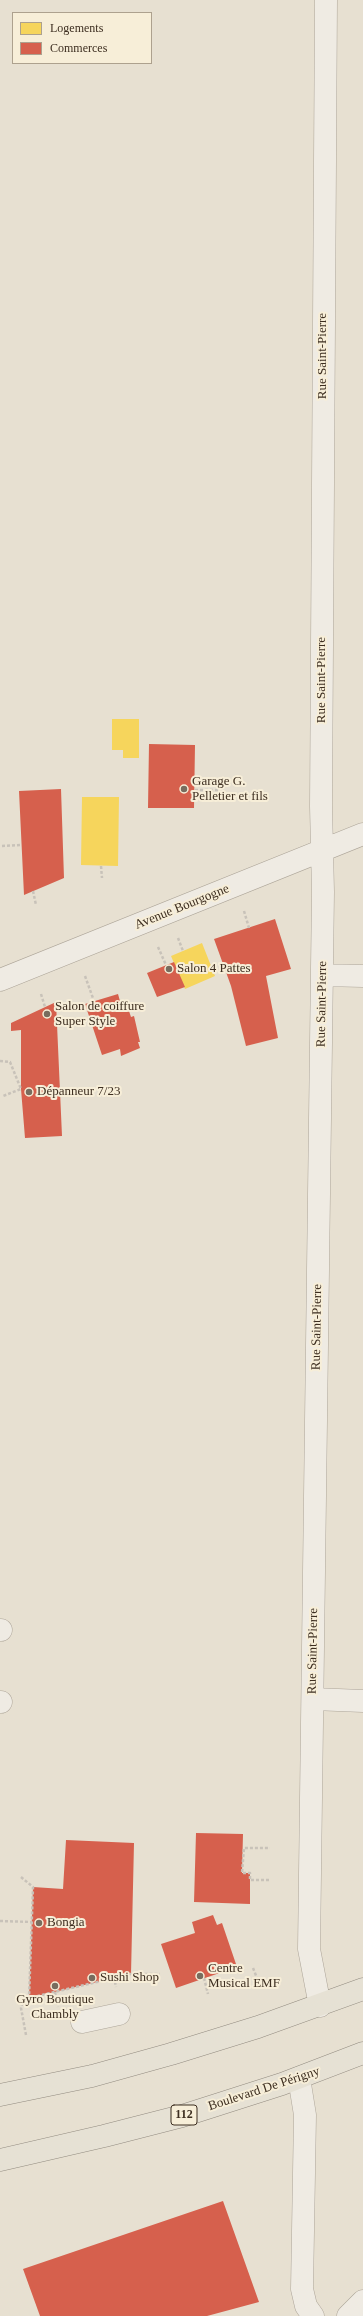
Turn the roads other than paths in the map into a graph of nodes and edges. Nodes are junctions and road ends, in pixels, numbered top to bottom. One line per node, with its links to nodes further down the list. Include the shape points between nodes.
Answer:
1 (326, 0): 3 (street, Rue Saint-Pierre, via 321,799)
2 (363, 834): 3 (street, Avenue Bourgogne)
3 (323, 851): 4 (street, Rue Saint-Pierre); 6 (street, Avenue Bourgogne)
4 (322, 975): 5 (street); 7 (street, Rue Saint-Pierre)
5 (363, 976)
6 (0, 980)
7 (313, 1700): 8 (street); 10 (street, Rue Saint-Pierre, via 309,1949)
8 (363, 1700)
9 (363, 1989): 10 (main road)
10 (320, 2006): 15 (main road, via 140,2063)
11 (119, 2014): 12 (street)
12 (82, 2022)
13 (363, 2053): 14 (main road, Boulevard De Périgny / 112)
14 (299, 2078): 16 (main road, Boulevard De Périgny / 112, via 133,2129); 18 (street, via 305,2115 302,2289 306,2306)
15 (0, 2095)
16 (0, 2160)
17 (363, 2301): 19 (street)
18 (313, 2316)
19 (348, 2316)

